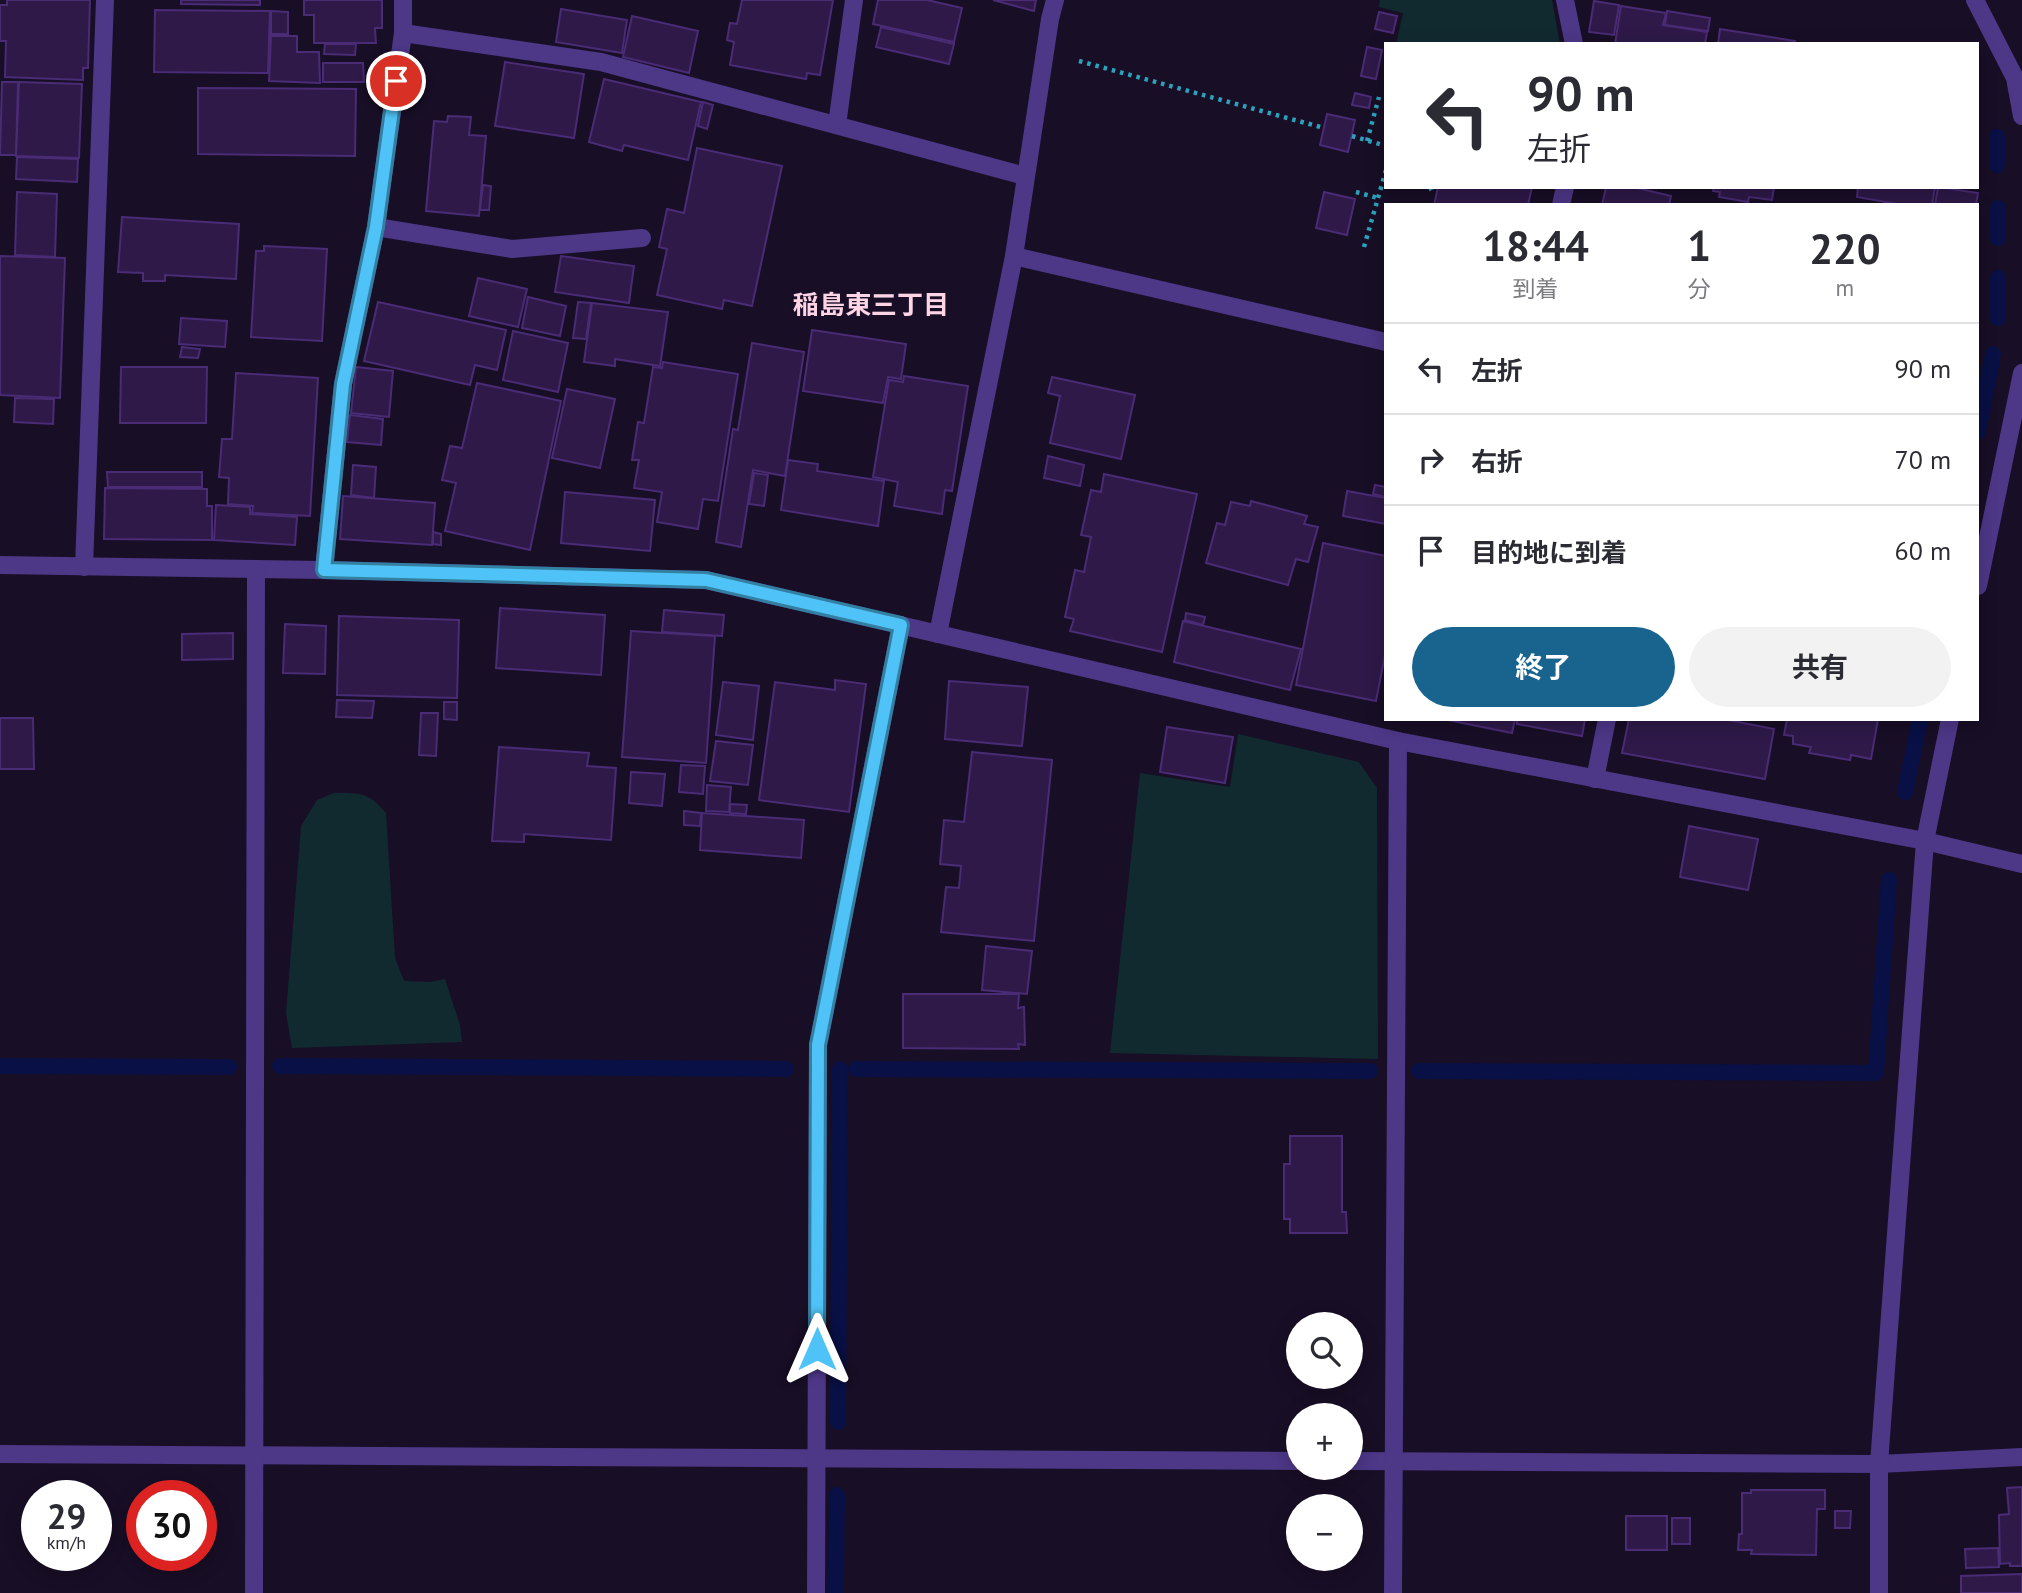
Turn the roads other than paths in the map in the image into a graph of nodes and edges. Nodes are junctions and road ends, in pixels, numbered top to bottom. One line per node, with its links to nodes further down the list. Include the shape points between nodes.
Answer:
1 (105, 0): 19 (street)
2 (403, 0): 7 (street)
3 (853, 0): 10 (street)
4 (1055, 0): 11 (street)
5 (1565, 0): 8 (street)
6 (1975, 0): 9 (street, via 2015,78)
7 (403, 33): 10 (street, via 601,62); 12 (street)
8 (1574, 42)
9 (2022, 116)
10 (837, 125): 11 (street)
11 (1025, 176): 14 (street)
12 (376, 227): 13 (street, via 512,249); 21 (street, via 343,384)
13 (642, 238)
14 (1014, 256): 15 (street); 24 (street)
15 (1384, 342)
16 (2022, 373): 17 (street)
17 (2015, 440): 22 (street)
18 (0, 565): 19 (street)
19 (84, 567): 20 (street)
20 (256, 569): 21 (street); 32 (street)
21 (324, 570): 23 (street, via 706,580)
22 (1979, 582)
23 (901, 625): 24 (street); 34 (street, via 818,1045)
24 (938, 634): 27 (street)
25 (1607, 721): 28 (street)
26 (1950, 721): 29 (street)
27 (1398, 741): 28 (street); 37 (street)
28 (1595, 779): 29 (street)
29 (1925, 841): 30 (street); 38 (street)
30 (2022, 863)
31 (0, 1454): 32 (street)
32 (255, 1456): 34 (street); 39 (street)
33 (2022, 1457): 38 (street)
34 (817, 1459): 35 (street); 40 (street)
35 (1286, 1461)
36 (1363, 1461): 37 (street)
37 (1394, 1461): 38 (street); 41 (street)
38 (1879, 1464): 42 (street)
39 (254, 1593)
40 (816, 1593)
41 (1393, 1593)
42 (1880, 1593)

